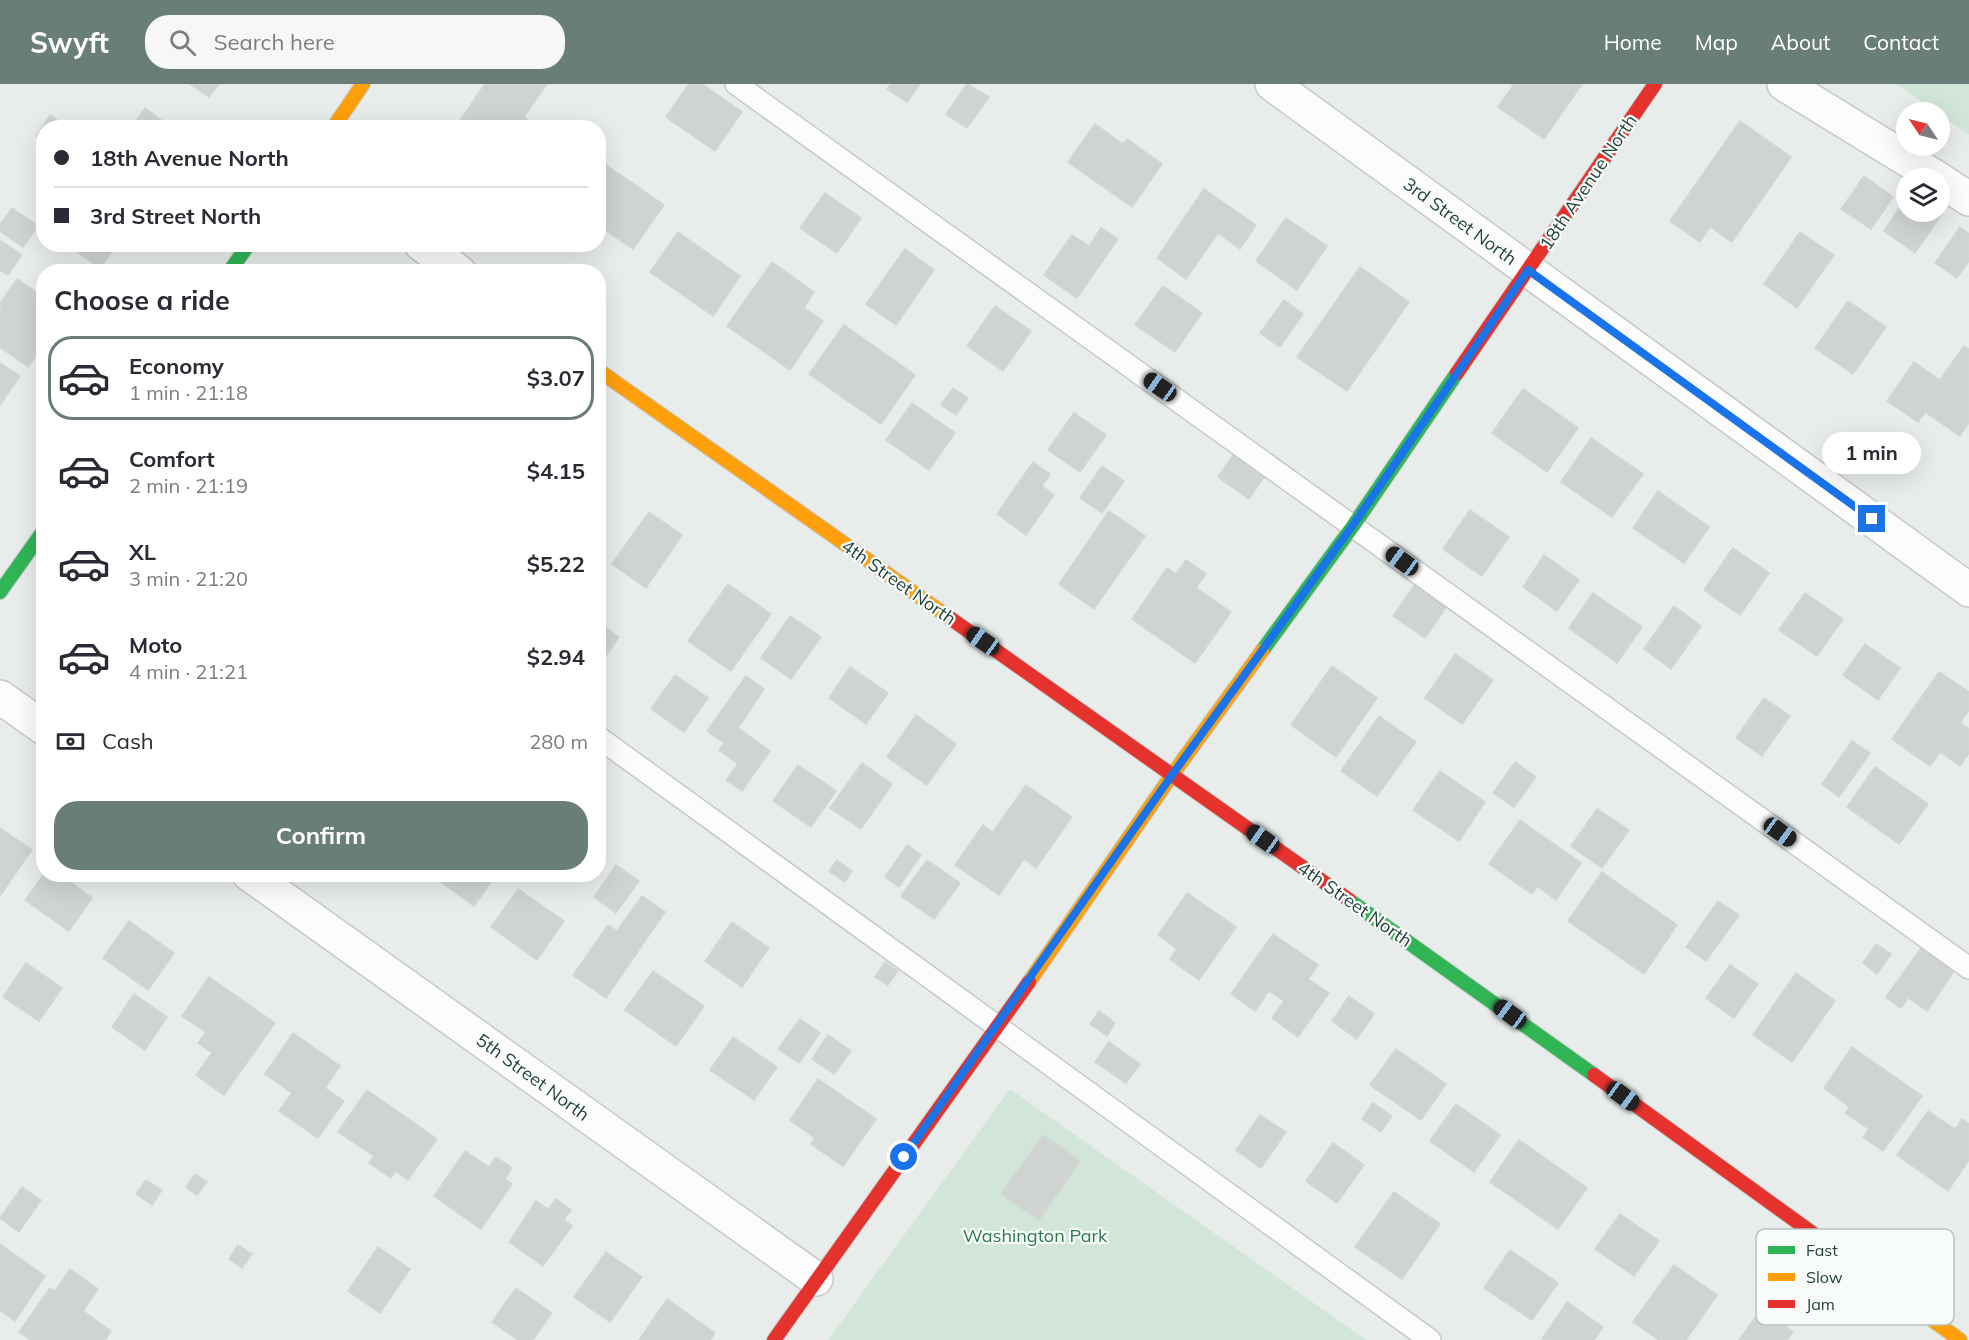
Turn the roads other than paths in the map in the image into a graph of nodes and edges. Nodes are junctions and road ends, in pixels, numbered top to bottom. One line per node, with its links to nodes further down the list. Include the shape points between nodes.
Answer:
1 (363, 84): 6 (street)
2 (736, 84): 14 (lane)
3 (1272, 84): 12 (street, 3rd Street North)
4 (1655, 84): 12 (street, 18th Avenue North)
5 (1784, 84): 7 (street)
6 (338, 120)
7 (1920, 168)
8 (1950, 187): 9 (street)
9 (1969, 199)
10 (432, 252): 11 (street)
11 (448, 264)
12 (1528, 270): 14 (street, 18th Avenue North); 16 (street, 3rd Street North)
13 (606, 376): 21 (street, 4th Street North)
14 (1353, 525): 21 (street, 18th Avenue North); 23 (lane)
15 (36, 541): 17 (street)
16 (1969, 590)
17 (0, 592)
18 (0, 697): 19 (street)
19 (36, 722)
20 (606, 743): 24 (lane)
21 (1172, 775): 24 (street, 18th Avenue North); 25 (street, 4th Street North)
22 (260, 882): 26 (street, 5th Street North)
23 (1969, 968)
24 (998, 1027): 26 (street, 18th Avenue North); 29 (lane)
25 (1807, 1229)
26 (816, 1279): 28 (street, 18th Avenue North)
27 (1939, 1325): 30 (street, 4th Street North)
28 (774, 1340)
29 (1430, 1340)
30 (1960, 1340)

